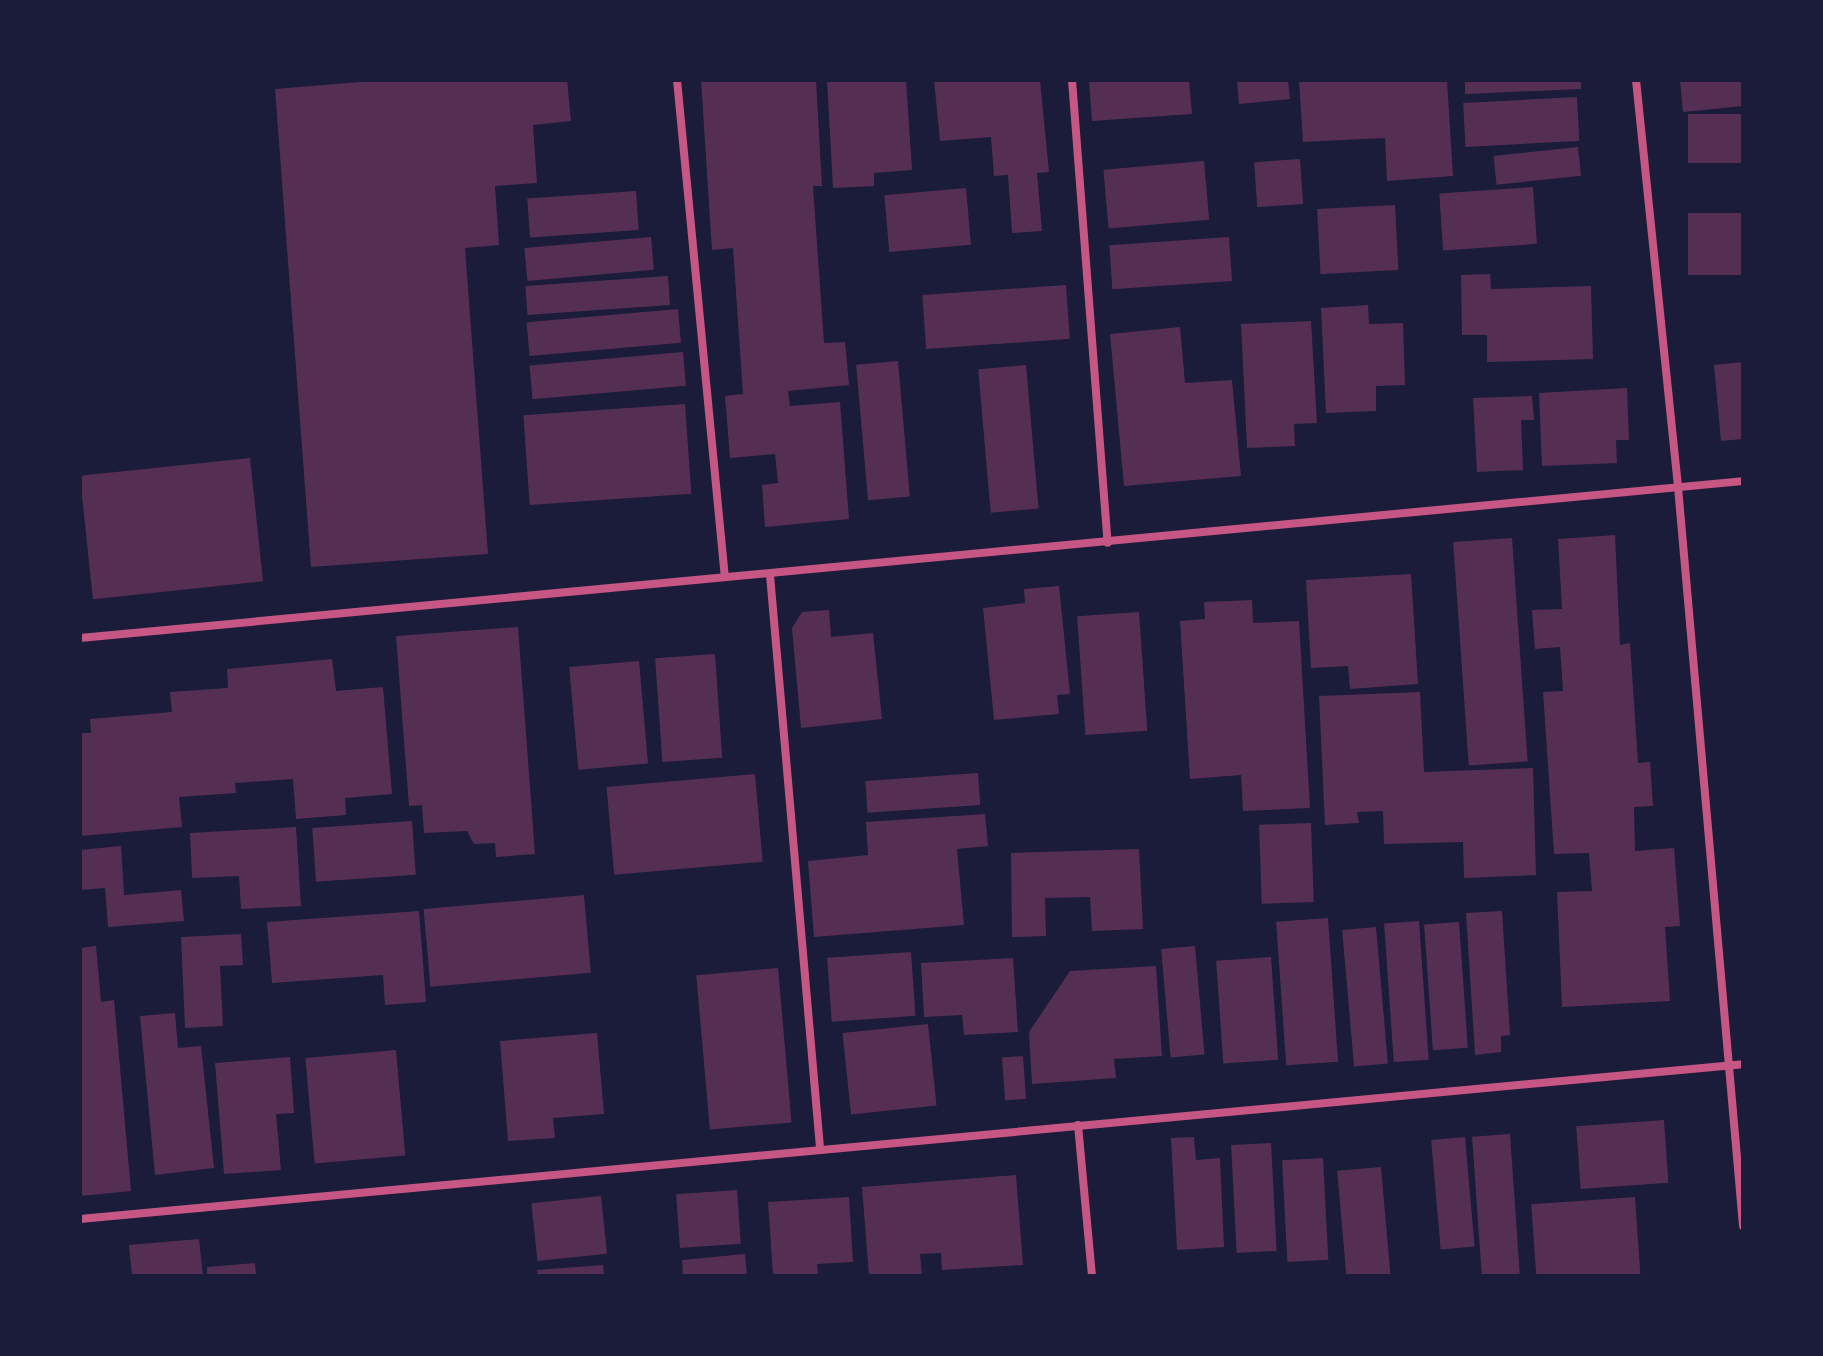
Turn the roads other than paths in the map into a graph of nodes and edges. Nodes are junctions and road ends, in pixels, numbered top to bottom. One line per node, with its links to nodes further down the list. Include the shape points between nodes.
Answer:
1 (677, 80): 8 (street)
2 (1072, 80): 6 (street)
3 (1636, 80): 5 (street)
4 (1743, 481): 5 (street)
5 (1678, 487): 6 (street); 11 (street)
6 (1108, 543): 7 (street)
7 (770, 575): 8 (street); 13 (street)
8 (725, 577): 9 (street)
9 (80, 638)
10 (1743, 1064): 11 (street)
11 (1728, 1065): 12 (street); 15 (street)
12 (1078, 1125): 13 (street); 16 (street)
13 (820, 1148): 14 (street)
14 (80, 1219)
15 (1743, 1226)
16 (1092, 1276)

